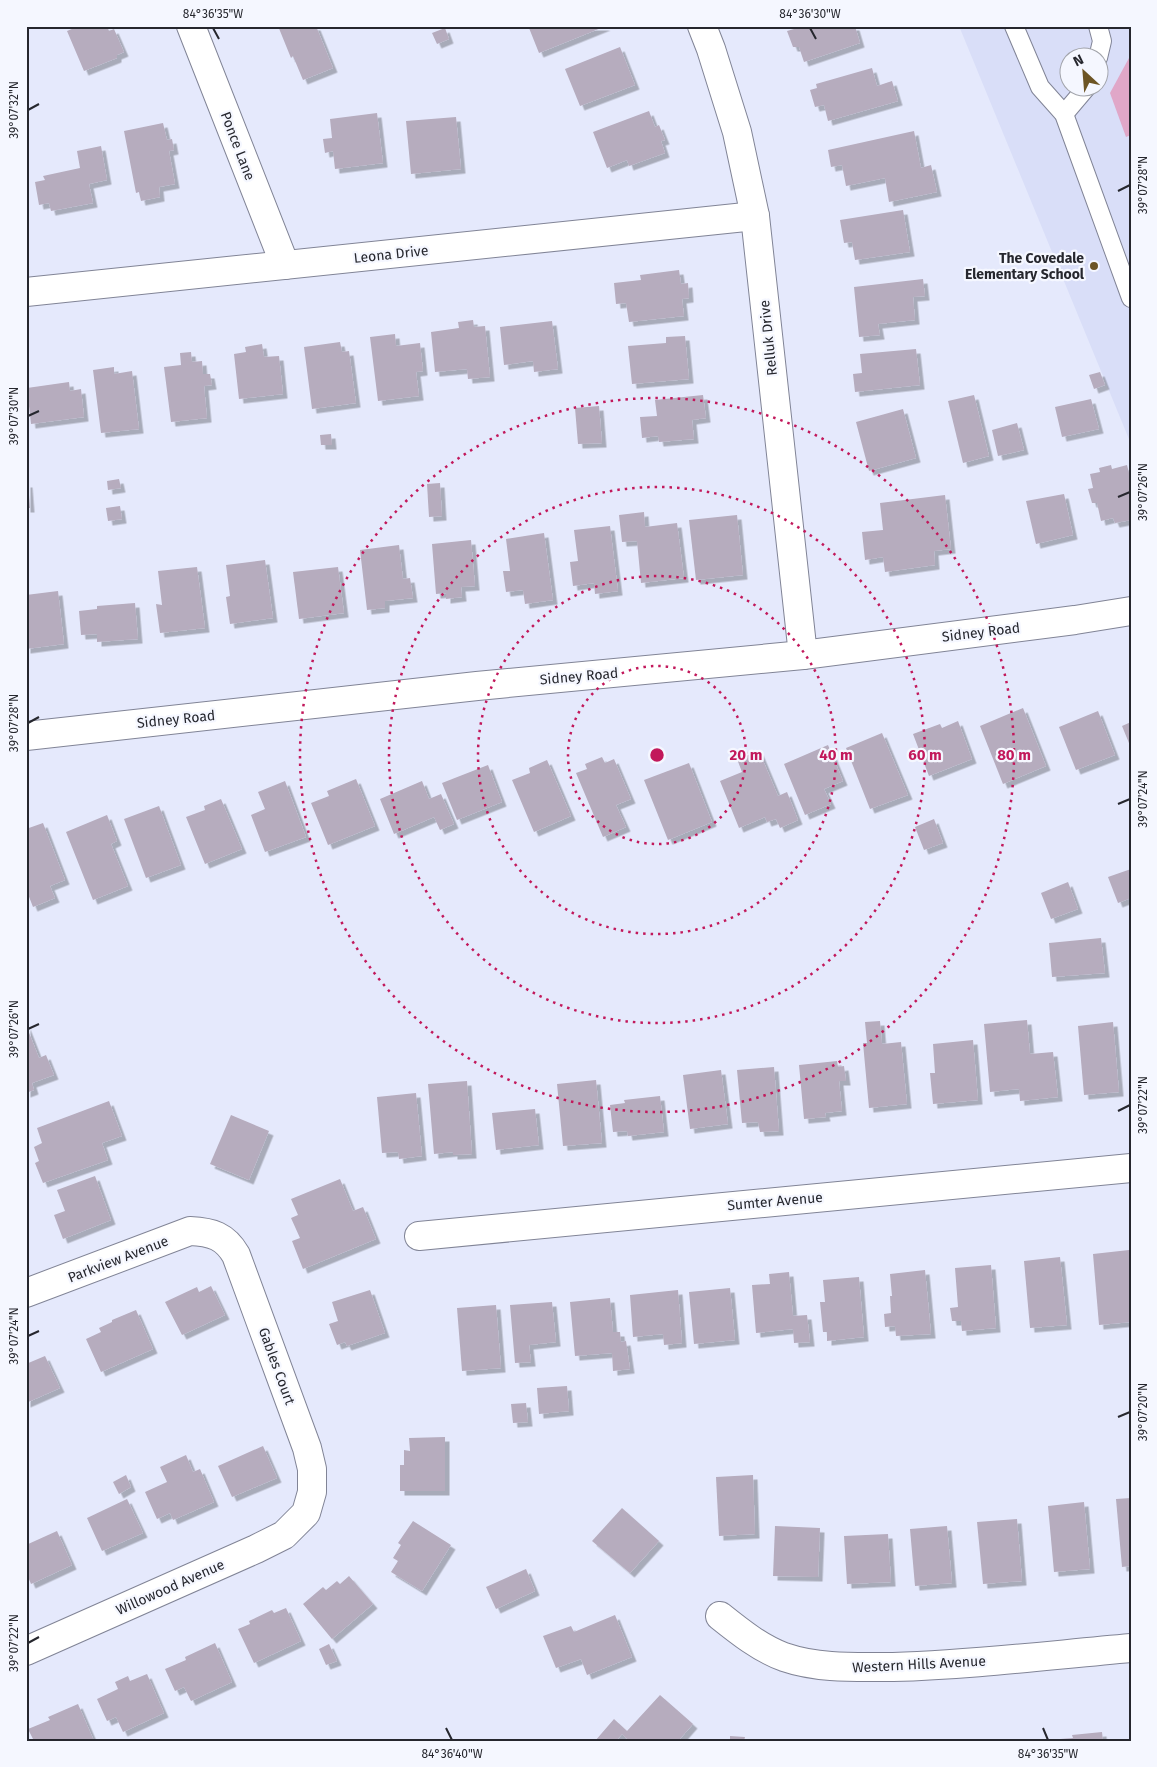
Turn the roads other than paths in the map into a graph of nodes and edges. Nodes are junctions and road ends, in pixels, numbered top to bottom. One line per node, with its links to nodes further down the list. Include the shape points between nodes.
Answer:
1 (192, 26): 9 (street, Ponce Lane)
2 (702, 26): 8 (street, Relluk Drive, via 737,132)
3 (1014, 26): 7 (lane, via 1040,87)
4 (1098, 26): 5 (lane)
5 (1100, 48)
6 (1078, 98): 7 (lane)
7 (1064, 114): 11 (lane)
8 (755, 216): 9 (street, Leona Drive); 13 (street, Relluk Drive)
9 (285, 265): 10 (street, Leona Drive)
10 (26, 292)
11 (1131, 298)
12 (1131, 611): 13 (street, Sidney Road)
13 (802, 655): 14 (street, Sidney Road, via 476,686)
14 (26, 736)
15 (1131, 1168): 17 (street, Sumter Avenue)
16 (210, 1234): 18 (street, Parkview Avenue, via 190,1231); 19 (street, Gables Court, via 229,1244 236,1256 307,1448 312,1469 312,1492)
17 (419, 1236)
18 (27, 1290)
19 (306, 1513): 22 (street, Willowood Avenue, via 284,1535 256,1549)
20 (720, 1616): 21 (street, Western Hills Avenue, via 757,1644 784,1656 842,1668 942,1666)
21 (1131, 1648)
22 (26, 1651)

